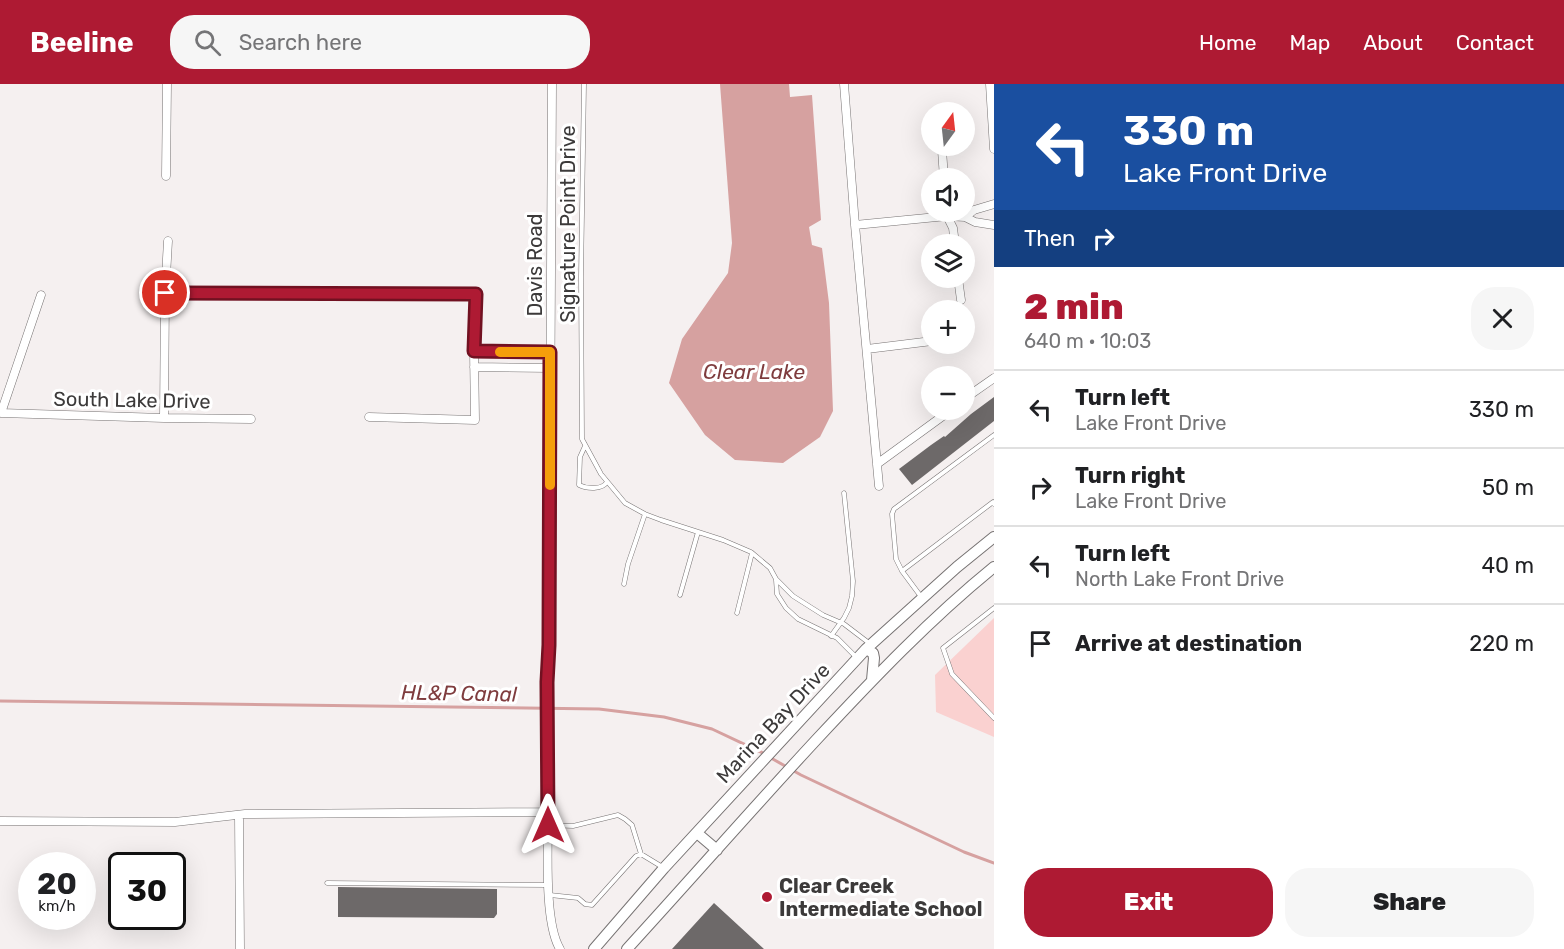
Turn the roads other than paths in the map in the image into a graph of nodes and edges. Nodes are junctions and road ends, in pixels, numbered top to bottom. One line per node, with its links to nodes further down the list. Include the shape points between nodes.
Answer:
1 (167, 84): 7 (street)
2 (552, 84): 22 (street, Davis Road)
3 (584, 84): 32 (lane, Signature Point Drive)
4 (844, 84): 12 (street)
5 (990, 84): 6 (street)
6 (994, 149)
7 (166, 177)
8 (994, 204): 9 (street)
9 (975, 210)
10 (921, 217): 12 (street)
11 (975, 222): 13 (street)
12 (855, 225): 20 (street)
13 (994, 225)
14 (168, 241): 16 (street)
15 (959, 288): 18 (street)
16 (165, 293): 21 (street, via 476,294); 28 (street)
17 (41, 295): 28 (street, South Lake Drive, via 1,413)
18 (961, 300)
19 (921, 342): 20 (street)
20 (867, 349): 33 (street)
21 (474, 351): 22 (street); 23 (street)
22 (550, 352): 24 (street, Davis Road)
23 (474, 367): 24 (street); 27 (street, via 476,420)
24 (550, 368): 56 (street, Davis Road)
25 (994, 378): 26 (street)
26 (975, 391)
27 (369, 417)
28 (164, 418): 29 (street, South Lake Drive)
29 (251, 419)
30 (937, 420): 33 (street)
31 (994, 435): 43 (lane, via 894,509 896,559)
32 (585, 445): 34 (lane, Signature Point Drive); 34 (lane, via 580,457 579,485 600,488)
33 (877, 464): 35 (street)
34 (607, 482): 38 (lane, Signature Point Drive, via 625,503)
35 (879, 486)
36 (844, 493): 50 (lane, via 853,581 849,608)
37 (994, 502): 43 (lane)
38 (645, 514): 39 (lane, Signature Point Drive); 45 (lane)
39 (698, 532): 41 (lane, Signature Point Drive); 46 (lane)
40 (994, 537): 47 (main road, Marina Bay Drive)
41 (752, 553): 44 (lane, Signature Point Drive, via 770,568); 49 (lane)
42 (994, 567): 54 (main road)
43 (902, 571): 47 (lane)
44 (776, 579): 50 (lane, Signature Point Drive, via 807,605); 51 (lane, Signature Point Drive, via 777,594 786,608)
45 (624, 584)
46 (680, 595)
47 (922, 598): 52 (main road, Marina Bay Drive)
48 (994, 608): 55 (lane, via 943,648 952,674)
49 (737, 613)
50 (840, 622): 51 (lane); 52 (lane, Signature Point Drive)
51 (831, 636): 53 (lane, Signature Point Drive)
52 (868, 647): 53 (main road, Marina Bay Drive); 54 (main road, via 874,658)
53 (857, 659): 60 (main road, Marina Bay Drive)
54 (872, 680): 61 (main road)
55 (994, 718)
56 (548, 812): 57 (street); 59 (street, Davis Road)
57 (239, 815): 58 (street, via 175,822); 67 (street)
58 (0, 821)
59 (548, 825): 62 (lane, via 573,826 618,815 632,825); 65 (street, Davis Road)
60 (697, 833): 61 (main road); 63 (main road, Marina Bay Drive)
61 (717, 850): 70 (main road)
62 (641, 854): 63 (lane); 66 (lane, via 592,905 578,898)
63 (664, 868): 69 (main road, Marina Bay Drive)
64 (327, 883): 65 (lane)
65 (548, 885): 66 (street, Davis Road)
66 (549, 895): 68 (street, Davis Road, via 552,932)
67 (240, 949)
68 (560, 949)
69 (594, 949)
70 (627, 949)

